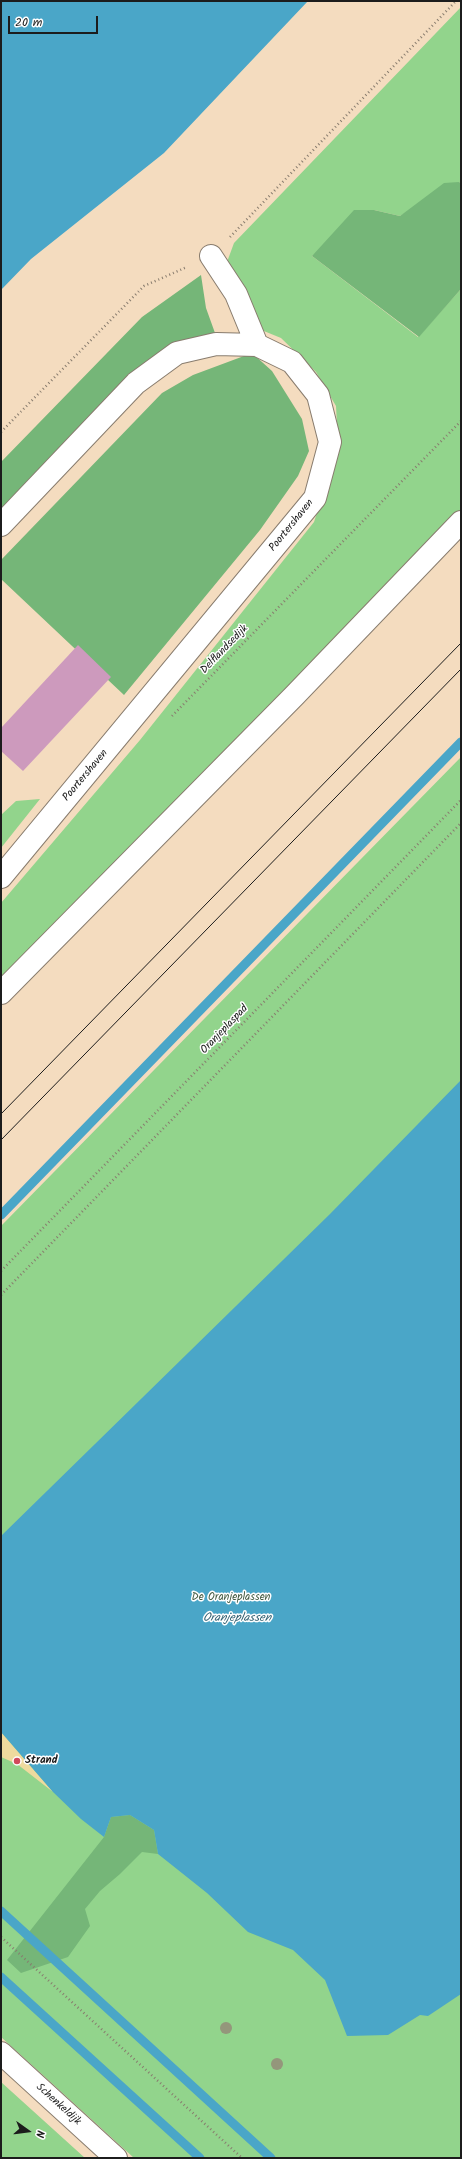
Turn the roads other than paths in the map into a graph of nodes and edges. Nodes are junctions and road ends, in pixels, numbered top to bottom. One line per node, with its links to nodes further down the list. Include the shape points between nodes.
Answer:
1 (211, 256): 2 (street, via 236,294)
2 (258, 345): 4 (street, Poortershaven, via 216,344 177,353 136,384); 5 (street, Poortershaven, via 292,362 318,395 330,442 315,498)
3 (461, 522): 6 (street, via 295,695)
4 (1, 525)
5 (1, 877)
6 (1, 993)
7 (1, 2053): 8 (street, Schenkeldijk)
8 (116, 2158)

